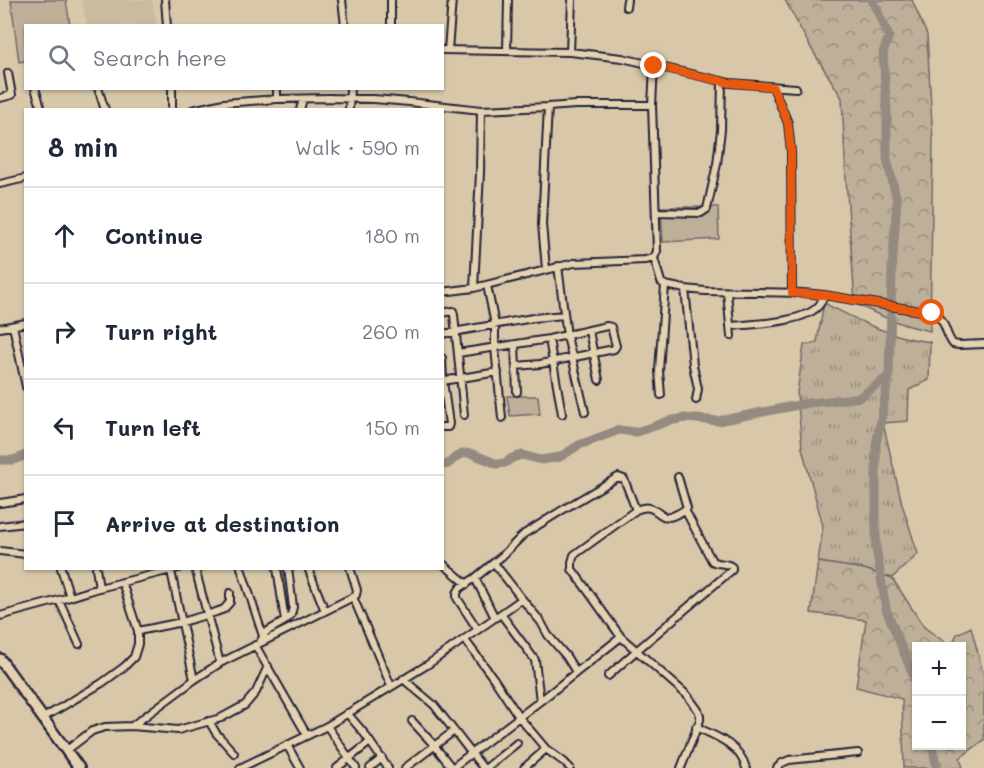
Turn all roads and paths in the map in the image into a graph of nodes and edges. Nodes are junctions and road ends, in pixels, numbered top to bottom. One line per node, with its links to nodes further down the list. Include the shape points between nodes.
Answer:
1 (165, 0): 7 (street)
2 (342, 0): 8 (street)
3 (391, 0): 9 (street)
4 (452, 0): 10 (street)
5 (508, 0): 11 (street)
6 (572, 0): 12 (street)
7 (167, 24)
8 (345, 24)
9 (391, 24)
10 (445, 50): 11 (street)
11 (507, 51): 12 (street)
12 (570, 52): 13 (street)
13 (654, 66): 15 (street); 28 (street)
14 (8, 74): 23 (street, via 12,95)
15 (722, 81): 16 (street); 41 (street, via 721,130 707,209 701,213)
16 (773, 87): 17 (street); 51 (street, via 788,123 791,152)
17 (796, 88)
18 (36, 90): 31 (street)
19 (99, 90): 32 (street)
20 (172, 90): 33 (street)
21 (277, 90): 24 (street)
22 (350, 90): 26 (street)
23 (0, 98)
24 (277, 99): 25 (street); 29 (street)
25 (303, 99): 26 (street); 35 (street)
26 (349, 100): 27 (street); 36 (street)
27 (409, 102): 37 (street); 38 (street)
28 (652, 105): 30 (street); 41 (street)
29 (229, 106): 34 (street)
30 (548, 107): 38 (street); 44 (street, via 543,224)
31 (41, 108)
32 (104, 108)
33 (172, 108)
34 (210, 108)
35 (301, 108)
36 (349, 108)
37 (408, 108)
38 (481, 110): 47 (street)
39 (24, 178): 40 (street)
40 (0, 184)
41 (656, 212): 42 (street)
42 (654, 258): 43 (street); 46 (street)
43 (558, 266): 44 (street); 54 (street)
44 (546, 269): 45 (street)
45 (487, 285): 47 (street); 56 (street)
46 (665, 285): 48 (street); 81 (street)
47 (474, 288): 49 (street)
48 (685, 290): 50 (street); 82 (street, via 698,389)
49 (444, 292)
50 (727, 292): 51 (street); 58 (street)
51 (792, 293): 52 (street)
52 (824, 295): 58 (street, via 820,305 807,314 773,323); 66 (street, via 932,313 944,321 953,344)
53 (444, 313): 60 (street, via 453,311)
54 (564, 315): 56 (street); 63 (street)
55 (24, 323): 57 (street)
56 (495, 325): 60 (street); 68 (street)
57 (13, 326): 59 (street); 75 (street)
58 (730, 326): 64 (street)
59 (0, 328)
60 (456, 331): 62 (street); 69 (street)
61 (589, 331): 63 (street); 70 (street); 70 (street, via 607,326 613,333 615,348)
62 (444, 334)
63 (567, 336): 65 (street); 71 (street)
64 (731, 336)
65 (549, 339): 67 (street); 72 (street)
66 (984, 344)
67 (515, 345): 68 (street); 73 (street)
68 (495, 348): 69 (street); 74 (street)
69 (459, 353): 76 (street)
70 (594, 353): 71 (street); 77 (street)
71 (571, 357): 72 (street); 83 (street)
72 (553, 360): 73 (street); 84 (street)
73 (516, 366): 80 (street)
74 (498, 372): 76 (street); 86 (street)
75 (24, 378)
76 (461, 379): 78 (street); 85 (street)
77 (598, 380)
78 (444, 381)
79 (444, 388): 87 (street, via 449,424)
80 (517, 393)
81 (661, 395)
82 (696, 400)
83 (585, 412)
84 (562, 414)
85 (464, 415)
86 (502, 417)
87 (444, 427)
88 (678, 477): 92 (street)
89 (24, 499): 90 (street)
90 (0, 503)
91 (636, 510): 92 (street, via 648,506 664,518); 97 (street, via 624,479 618,477 524,534); 128 (street, via 574,555 572,562 572,569)
92 (685, 510): 132 (street, via 711,561 730,565 732,570)
93 (24, 523): 94 (street)
94 (0, 526)
95 (0, 551): 96 (street)
96 (24, 554)
97 (494, 563): 109 (street); 116 (street)
98 (444, 565): 111 (street)
99 (62, 570): 114 (street)
100 (96, 570): 112 (street)
101 (171, 570): 108 (street); 124 (street)
102 (196, 570): 120 (street)
103 (242, 570): 127 (street)
104 (277, 570): 123 (street)
105 (288, 570): 123 (street, via 293,607)
106 (309, 570): 118 (street)
107 (353, 570): 115 (street, via 357,590)
108 (147, 572): 110 (street)
109 (475, 578): 111 (street); 122 (street)
110 (122, 582): 112 (street); 126 (street)
111 (467, 584): 125 (street, via 457,592 457,598)
112 (99, 588): 114 (street)
113 (230, 593): 120 (street, via 230,602 224,609)
114 (70, 597): 117 (street)
115 (353, 597): 118 (street); 140 (street)
116 (522, 599): 119 (street); 136 (street)
117 (59, 600): 121 (street); 130 (street)
118 (325, 611): 131 (street)
119 (501, 614): 122 (street); 141 (street, via 535,660)
120 (207, 615): 124 (street); 134 (street)
121 (0, 616)
122 (495, 618): 125 (street)
123 (285, 621): 127 (street)
124 (182, 622): 126 (street); 139 (street)
125 (478, 630): 129 (street)
126 (138, 631): 144 (street, via 134,657 124,668)
127 (263, 636): 131 (street)
128 (621, 637): 132 (street); 136 (street)
129 (465, 640): 138 (street); 143 (street)
130 (79, 644)
131 (257, 644): 134 (street); 135 (street)
132 (636, 651): 137 (street); 149 (street, via 687,695 700,715)
133 (0, 659): 144 (main road)
134 (220, 663): 139 (street)
135 (268, 666): 145 (street, via 245,705); 151 (street)
136 (576, 672): 141 (street)
137 (608, 676)
138 (403, 679): 140 (street); 150 (street, via 434,705)
139 (194, 680): 147 (street)
140 (391, 686): 142 (street)
141 (540, 701): 143 (street)
142 (347, 713): 148 (street); 152 (street)
143 (519, 717): 156 (street); 159 (street)
144 (43, 718): 157 (main road)
145 (209, 721): 147 (street, via 178,730); 158 (street)
146 (412, 721): 155 (street)
147 (132, 726): 157 (street, via 92,731)
148 (327, 726): 151 (street); 161 (street)
149 (696, 727): 175 (street); 176 (street, via 733,748)
150 (454, 730): 155 (street); 159 (street)
151 (307, 735): 154 (street)
152 (370, 742): 161 (street); 162 (street)
153 (517, 743): 172 (street)
154 (287, 745): 164 (street); 165 (street)
155 (434, 745): 170 (street); 171 (street)
156 (546, 749): 173 (street); 174 (street)
157 (67, 750): 163 (main road)
158 (234, 753)
159 (472, 753): 171 (street); 172 (street)
160 (858, 753): 177 (street, via 789,760)
161 (350, 758): 166 (street); 167 (street)
162 (381, 759): 168 (street); 169 (street)
163 (79, 768)
164 (240, 768)
165 (300, 768)
166 (337, 768)
167 (356, 768)
168 (370, 768)
169 (388, 768)
170 (405, 768)
171 (452, 768)
172 (484, 768)
173 (524, 768)
174 (570, 768)
175 (681, 768)
176 (746, 768)
177 (777, 768)

